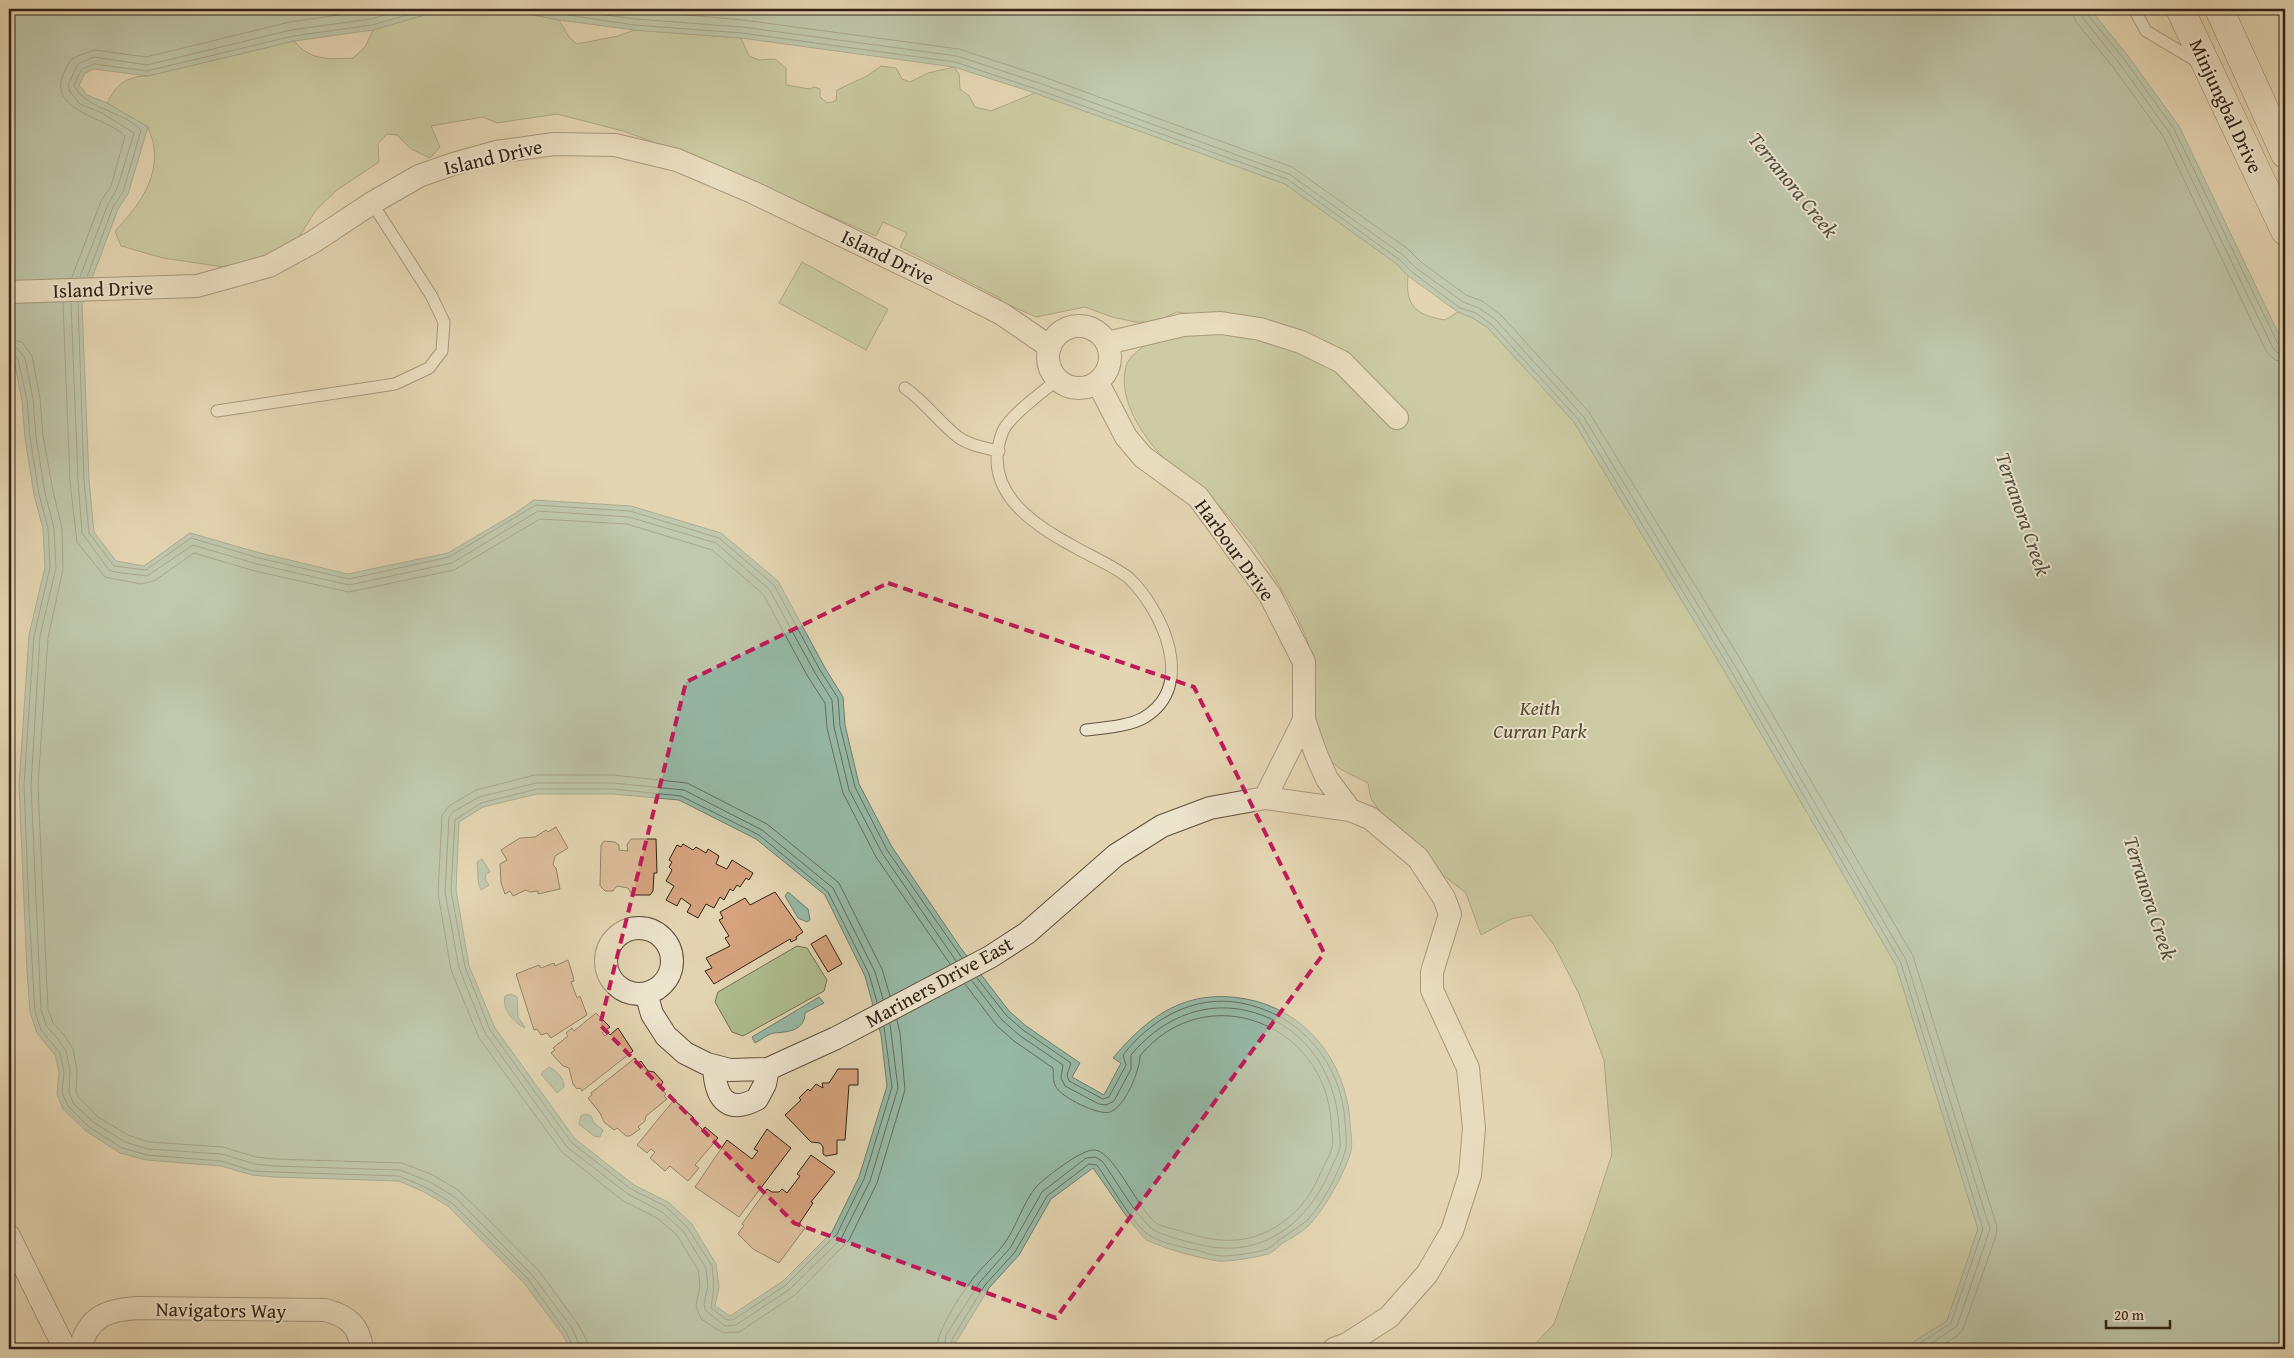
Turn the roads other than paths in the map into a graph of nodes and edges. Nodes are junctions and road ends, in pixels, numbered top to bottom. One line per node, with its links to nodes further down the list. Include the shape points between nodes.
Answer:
1 (2134, 9): 4 (lane, via 2146,31)
2 (2180, 9): 4 (main road, Minjungbal Drive)
3 (2225, 16): 5 (main road, Minjungbal Drive)
4 (2208, 68): 7 (main road, Minjungbal Drive)
5 (2285, 154)
6 (372, 203): 8 (street, Island Drive, via 269,266 197,286); 10 (street, Island Drive, via 419,176 496,152 554,144 615,145 677,160 752,192 1002,314); 14 (lane, via 431,295 444,322 442,351 429,368 396,384)
7 (2285, 231)
8 (9, 292)
9 (1108, 343): 10 (street, via 1092,328 1072,327 1062,331); 12 (street, via 1111,360); 15 (street, via 1183,325 1221,322 1260,329 1301,342 1342,362)
10 (1050, 347): 11 (street, via 1049,364)
11 (1058, 380): 12 (street, via 1082,389); 16 (lane, via 1022,409 1003,430)
12 (1098, 383): 17 (street, Harbour Drive, via 1126,438 1143,457 1198,497 1270,595 1304,662)
13 (905, 388): 16 (lane, via 958,438)
14 (218, 412)
15 (1397, 418)
16 (998, 452): 18 (lane, via 1003,488 1028,519 1128,578 1153,607 1170,646 1172,670 1166,694 1158,706 1144,718)
17 (1304, 720): 19 (street, Harbour Drive); 20 (street, Harbour Drive, via 1327,778)
18 (1086, 730)
19 (1265, 798): 20 (street, Mariners Drive East); 23 (street, Mariners Drive East, via 1210,808 1162,826 1116,855 1027,933 990,958 836,1038)
20 (1350, 810): 28 (street, via 1370,818 1418,858 1444,898 1450,914 1432,972 1432,990 1468,1068 1474,1128 1470,1175 1464,1194 1452,1230 1427,1274 1389,1317)
21 (646, 993): 22 (street, Mariners Drive East, via 652,1014 666,1036 685,1054)
22 (714, 1066): 23 (street, Mariners Drive East, via 730,1070); 23 (street, via 719,1095 725,1102 741,1105 757,1099 762,1093)
23 (768, 1069)
24 (9, 1236): 25 (street)
25 (65, 1349)
26 (80, 1349): 27 (street, Navigators Way, via 86,1332 103,1314 117,1309 138,1308 325,1310 341,1314 350,1321)
27 (362, 1349)
28 (1334, 1349)

